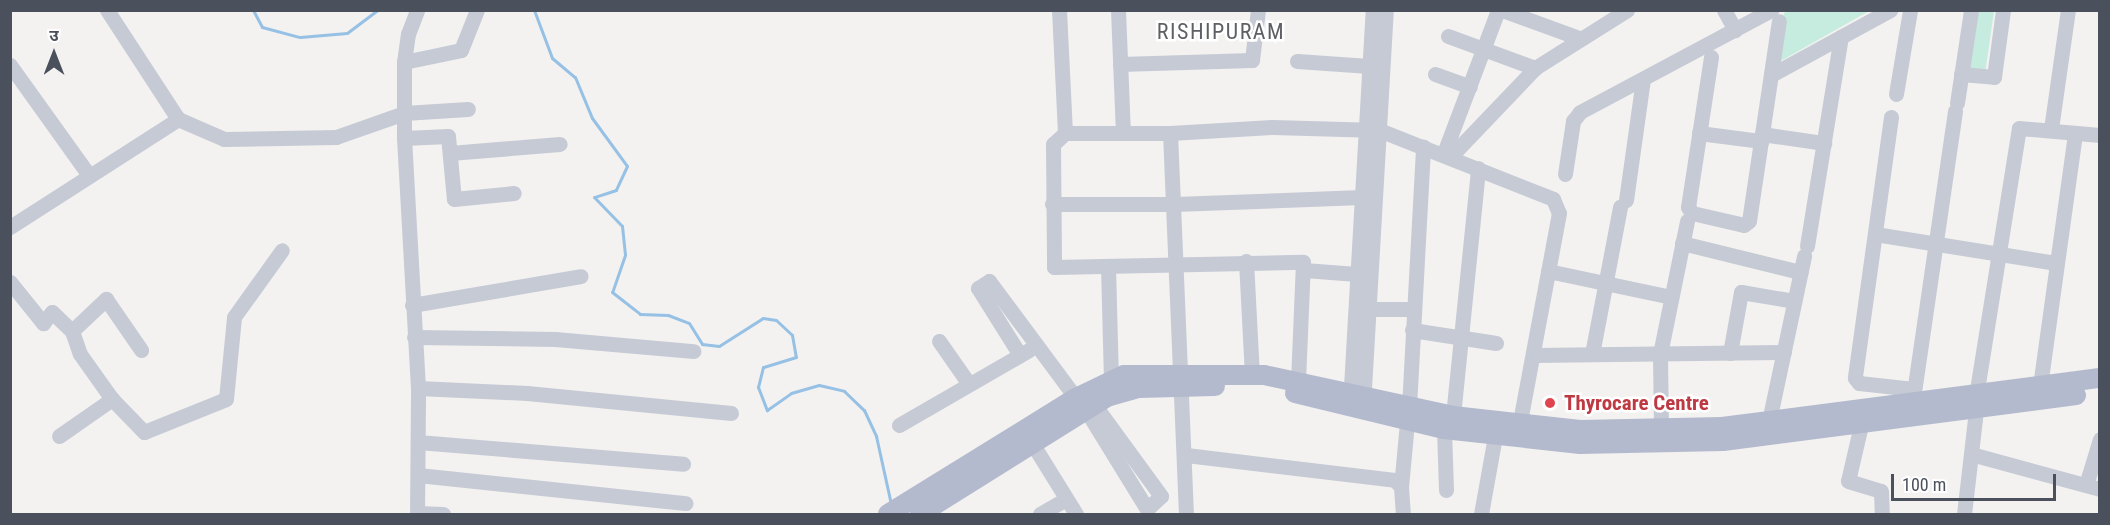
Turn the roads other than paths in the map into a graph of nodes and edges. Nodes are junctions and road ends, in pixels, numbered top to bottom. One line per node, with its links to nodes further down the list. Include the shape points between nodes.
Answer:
1 (107, 10): 40 (street)
2 (417, 10): 24 (street)
3 (477, 10): 24 (street, via 461,50)
4 (1059, 10): 43 (street)
5 (1118, 10): 26 (street)
6 (1258, 10): 26 (street, via 1259,59)
7 (1373, 10): 28 (street)
8 (1386, 10): 42 (street)
9 (1500, 10): 21 (street); 22 (street)
10 (1724, 10): 18 (street)
11 (1890, 10): 20 (street)
12 (1910, 10): 36 (street)
13 (1971, 10): 31 (street)
14 (2003, 10): 31 (street, via 1994,77)
15 (2068, 10): 41 (street)
16 (1618, 13): 21 (street)
17 (1775, 16): 18 (street); 32 (street)
18 (1735, 30): 33 (street)
19 (1448, 36): 22 (street)
20 (1841, 37): 32 (street); 51 (street)
21 (1579, 38): 29 (street)
22 (1486, 49): 29 (street); 35 (street)
23 (1711, 57): 46 (street)
24 (404, 62): 38 (street)
25 (1297, 62): 28 (street)
26 (1120, 64): 44 (street)
27 (10, 65): 34 (street)
28 (1370, 66): 42 (street)
29 (1535, 68): 55 (street)
30 (1436, 74): 35 (street)
31 (1961, 74): 67 (street)
32 (1771, 75): 50 (street)
33 (1643, 79): 58 (street, via 1576,117); 80 (street, via 1623,203)
34 (15, 82): 57 (street)
35 (1470, 87): 55 (street)
36 (1896, 94)
37 (468, 109): 38 (street)
38 (404, 113): 40 (street, via 336,137 224,139); 49 (street)
39 (1891, 117): 65 (street)
40 (178, 119): 57 (street)
41 (2051, 129): 47 (street); 69 (street, via 2025,126 2018,130)
42 (1372, 130): 45 (street, via 1272,127); 53 (street); 60 (street); 84 (street)
43 (1065, 133): 44 (street); 61 (street, via 1053,144)
44 (1123, 133): 45 (street)
45 (1170, 133): 62 (street)
46 (1699, 133): 50 (street); 50 (street, via 1689,211 1744,225 1749,221)
47 (2075, 133): 48 (street); 71 (street)
48 (2100, 135)
49 (404, 138): 54 (street, via 446,135); 83 (street)
50 (1762, 138): 51 (street)
51 (1824, 143): 76 (street)
52 (560, 144): 54 (street)
53 (1424, 146): 55 (street); 85 (street)
54 (450, 153): 59 (street, via 454,199)
55 (1447, 155): 56 (street)
56 (1478, 168): 75 (street, via 1556,202 1559,213); 88 (street)
57 (88, 174): 64 (street)
58 (1565, 174)
59 (514, 193)
60 (1362, 197): 62 (street); 77 (street)
61 (1052, 204): 62 (street); 73 (street, via 1054,267)
62 (1174, 204): 72 (street)
63 (1687, 221): 66 (street)
64 (10, 227)
65 (1875, 234): 67 (street); 110 (street, via 1855,381)
66 (1682, 243): 76 (street); 81 (street)
67 (1936, 244): 69 (street); 110 (street)
68 (282, 250): 111 (street, via 234,317 226,399 144,432)
69 (1998, 254): 71 (street); 113 (street)
70 (1246, 261): 72 (street); 74 (street, via 1300,261); 101 (street)
71 (2057, 263): 107 (street)
72 (1177, 264): 73 (street); 105 (street)
73 (1108, 266): 103 (street)
74 (1304, 270): 77 (street); 104 (street)
75 (1548, 271): 80 (street); 100 (street)
76 (1800, 272): 82 (street)
77 (1357, 274): 112 (street)
78 (582, 276): 83 (street)
79 (10, 282): 87 (street, via 44,323 52,312)
80 (1605, 283): 81 (street); 97 (street)
81 (1671, 297): 98 (street)
82 (1794, 301): 95 (street); 96 (street, via 1741,292)
83 (412, 305): 89 (street)
84 (1368, 309): 85 (street); 112 (street)
85 (1413, 309): 86 (street)
86 (1412, 330): 88 (street); 116 (street)
87 (72, 331): 93 (street, via 106,299); 111 (street, via 80,354)
88 (1460, 336): 91 (street); 118 (street)
89 (414, 337): 94 (street, via 555,339); 108 (street)
90 (939, 341): 106 (street)
91 (1496, 343)
92 (1037, 345): 99 (street); 99 (street, via 989,281 978,288); 114 (street)
93 (141, 350)
94 (693, 351)
95 (1784, 352): 96 (street); 117 (street)
96 (1730, 353): 98 (street)
97 (1592, 354): 98 (street); 100 (street)
98 (1660, 354): 121 (street)
99 (1020, 355): 106 (street)
100 (1533, 355): 122 (street)
101 (1252, 375): 104 (main road); 105 (main road)
102 (2100, 378): 107 (main road)
103 (1111, 380): 105 (main road, via 1138,374); 114 (main road)
104 (1298, 380): 112 (main road)
105 (1181, 381): 112 (main road, via 1259,386); 114 (main road); 128 (street)
106 (969, 384): 119 (street)
107 (2040, 387): 113 (main road)
108 (418, 388): 115 (street, via 527,393); 126 (street)
109 (2100, 391): 113 (main road)
110 (1913, 397): 113 (main road); 117 (main road)
111 (112, 399): 123 (street)
112 (1356, 402): 116 (main road)
113 (1976, 403): 120 (main road); 129 (street)
114 (1085, 404): 114 (street, via 1161,496 1147,509); 127 (main road); 137 (main road)
115 (731, 413)
116 (1408, 415): 118 (main road); 133 (street)
117 (1769, 421): 121 (main road)
118 (1448, 422): 122 (main road); 124 (main road); 134 (street)
119 (899, 425)
120 (1861, 425): 122 (main road, via 1723,441 1580,444); 146 (street, via 1848,481 1881,491)
121 (1661, 428): 122 (main road)
122 (1519, 432): 124 (main road)
123 (59, 436)
124 (1495, 436): 145 (street)
125 (2100, 439): 132 (street)
126 (418, 442): 130 (street); 131 (street)
127 (1032, 443): 135 (street); 137 (main road)
128 (1186, 454): 133 (street, via 1395,480); 143 (street)
129 (1971, 454): 132 (street); 147 (street)
130 (684, 464)
131 (418, 475): 136 (street); 138 (street)
132 (2093, 487)
133 (1401, 488): 144 (street)
134 (1446, 489)
135 (1066, 499): 141 (street); 142 (street)
136 (686, 502)
137 (921, 508): 140 (main road)
138 (417, 514): 139 (street)
139 (443, 514)
140 (889, 514)
141 (1040, 514)
142 (1076, 514)
143 (1186, 514)
144 (1404, 514)
145 (1481, 514)
146 (1882, 514)
147 (1964, 514)

